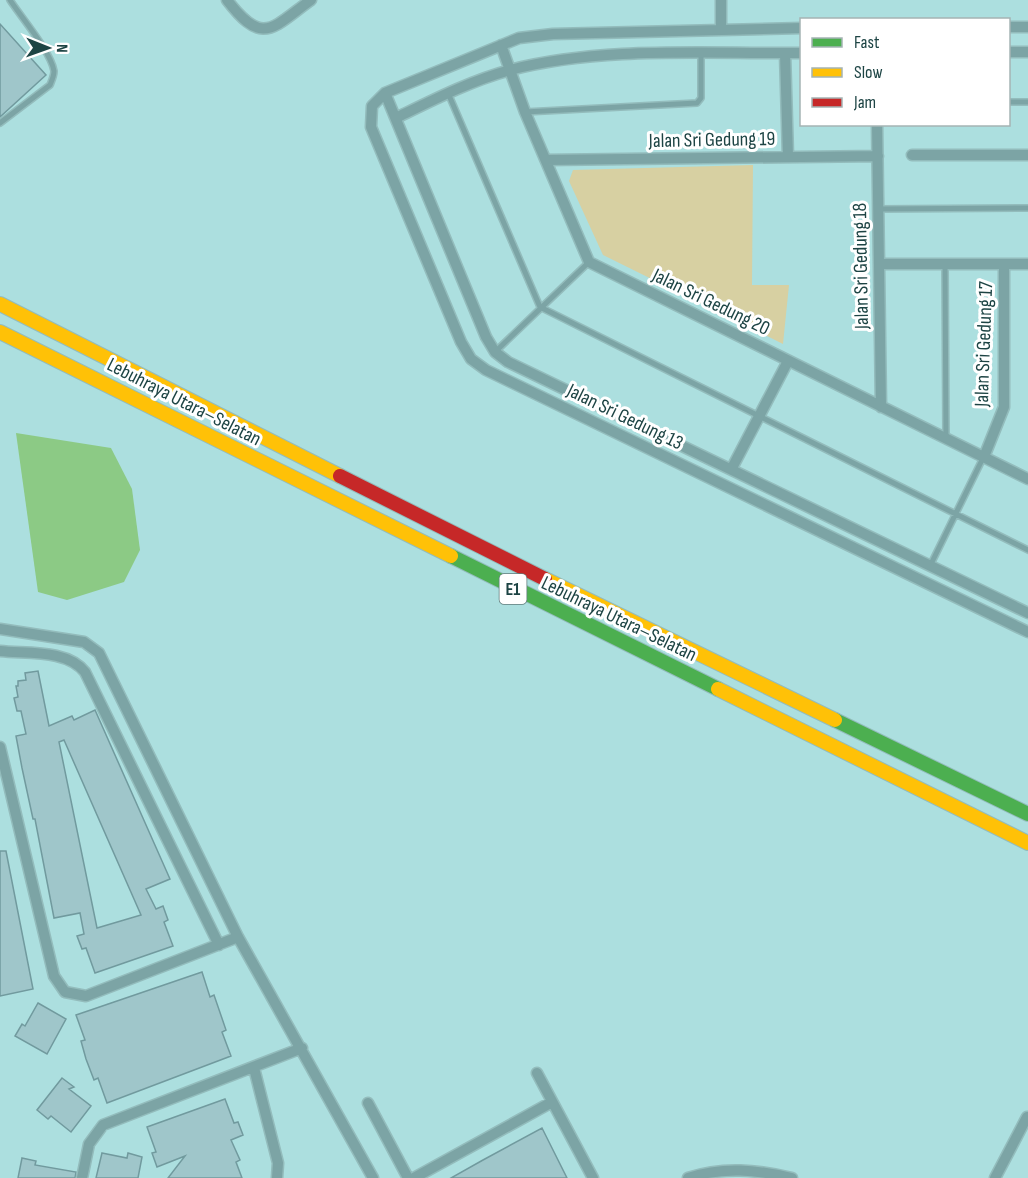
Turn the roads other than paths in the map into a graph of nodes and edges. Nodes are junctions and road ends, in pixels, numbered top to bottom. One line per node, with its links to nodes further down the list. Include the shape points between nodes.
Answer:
1 (10, 0): 22 (lane, via 47,56 54,76 50,85)
2 (227, 0): 3 (street, via 249,24 263,30 272,28)
3 (311, 0)
4 (721, 0): 8 (street)
5 (1010, 27): 6 (street)
6 (1028, 27)
7 (800, 28): 8 (street)
8 (721, 30): 9 (street, via 537,34)
9 (501, 45): 15 (street); 17 (street)
10 (1010, 52): 11 (street)
11 (1028, 52)
12 (785, 53): 13 (street); 14 (street); 27 (street)
13 (800, 53)
14 (701, 54): 15 (street, via 598,55); 20 (lane, via 701,98 696,103)
15 (510, 70): 16 (street); 20 (street)
16 (448, 92): 21 (street); 37 (lane)
17 (385, 93): 21 (street); 52 (street, Jalan Sri Gedung 13, via 372,106 371,127 471,359 496,375)
18 (1010, 102): 19 (lane)
19 (1028, 102)
20 (525, 112): 28 (street)
21 (396, 118): 39 (street)
22 (0, 123)
23 (877, 126): 26 (street, Jalan Sri Gedung 18)
24 (1028, 154): 25 (street)
25 (912, 155)
26 (878, 156): 27 (street, Jalan Sri Gedung 19); 30 (street, Jalan Sri Gedung 18)
27 (788, 157): 28 (street, Jalan Sri Gedung 19)
28 (546, 160): 31 (street)
29 (1028, 208): 30 (lane)
30 (878, 209): 32 (street, Jalan Sri Gedung 18)
31 (589, 262): 37 (lane); 40 (street, Jalan Sri Gedung 20)
32 (879, 264): 33 (street); 41 (street, Jalan Sri Gedung 18)
33 (945, 264): 34 (street); 43 (lane)
34 (1004, 264): 35 (street); 44 (street, Jalan Sri Gedung 17, via 1004,407)
35 (1028, 264)
36 (0, 304): 55 (highway, Lebuhraya Utara–Selatan / E1, via 512,562)
37 (540, 307): 39 (lane); 42 (lane)
38 (0, 332): 56 (highway, Lebuhraya Utara–Selatan / E1)
39 (495, 352): 45 (street, Jalan Sri Gedung 13, via 508,362)
40 (788, 361): 41 (street, Jalan Sri Gedung 20); 42 (street)
41 (881, 407): 43 (street, Jalan Sri Gedung 20)
42 (758, 418): 45 (street); 47 (lane)
43 (946, 438): 44 (street, Jalan Sri Gedung 20)
44 (984, 457): 46 (street, Jalan Sri Gedung 20); 47 (lane)
45 (732, 468): 49 (street, Jalan Sri Gedung 13)
46 (1028, 479)
47 (955, 514): 48 (lane); 49 (lane)
48 (1028, 550)
49 (931, 564): 50 (street, Jalan Sri Gedung 13)
50 (1028, 613)
51 (0, 629): 57 (street, via 84,642 99,653)
52 (1028, 632)
53 (0, 651): 58 (street, via 65,657 85,672)
54 (0, 747): 58 (street, via 54,976 65,992 86,996)
55 (1028, 814)
56 (1028, 843)
57 (238, 937): 58 (street); 59 (street)
58 (219, 945)
59 (302, 1048): 60 (street); 67 (street)
60 (254, 1068): 65 (street, via 103,1125 89,1144); 66 (street, via 278,1163)
61 (537, 1072): 62 (street)
62 (552, 1102): 69 (street); 70 (street)
63 (368, 1103): 68 (street)
64 (1027, 1117): 73 (street)
65 (82, 1178)
66 (277, 1178)
67 (373, 1178)
68 (408, 1178)
69 (414, 1178)
70 (593, 1178)
71 (688, 1178): 72 (street, via 736,1169)
72 (792, 1178)
73 (995, 1178)

